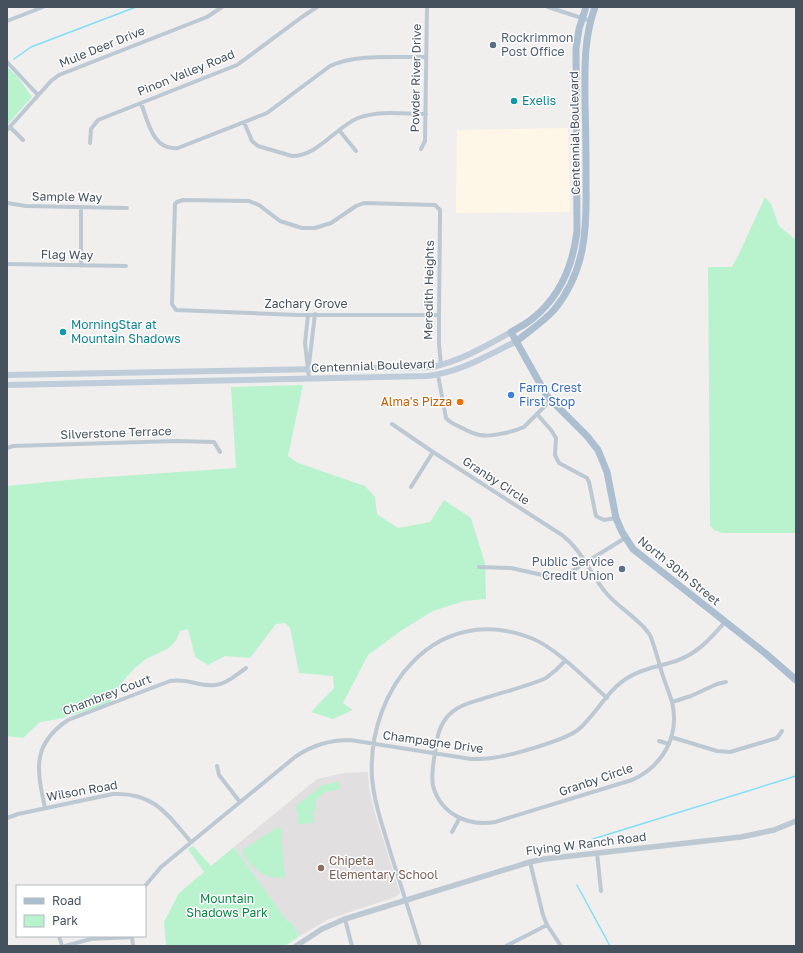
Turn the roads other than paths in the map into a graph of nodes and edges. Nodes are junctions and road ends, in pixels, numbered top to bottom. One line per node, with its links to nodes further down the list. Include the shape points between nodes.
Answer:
1 (43, 7): 9 (street)
2 (222, 7): 13 (street, Mule Deer Drive, via 207,17 63,73)
3 (317, 7): 14 (street, Pinon Valley Road, via 237,65)
4 (427, 7): 11 (street, Powder River Drive)
5 (548, 7): 8 (street)
6 (586, 7): 8 (main road, Centennial Boulevard)
7 (596, 7): 10 (main road, Centennial Boulevard)
8 (583, 18): 10 (street); 33 (main road, Centennial Boulevard, via 577,38 576,62 576,244 568,272 559,289 532,319)
9 (7, 21)
10 (591, 21): 34 (main road, Centennial Boulevard, via 585,63 586,216 583,248 575,276 561,301 545,319)
11 (426, 57): 15 (street, Powder River Drive); 16 (street, via 355,58 341,61 330,66 272,110)
12 (7, 62): 13 (street)
13 (38, 95): 17 (street, Mule Deer Drive)
14 (141, 103): 16 (street, via 156,139 169,148 183,147); 20 (street, Pinon Valley Road, via 98,120 91,129)
15 (426, 114): 18 (street, via 374,114 357,119); 21 (street, Powder River Drive, via 425,141)
16 (244, 122): 18 (street, via 252,141 258,146 292,156 310,152)
17 (8, 129): 19 (street)
18 (339, 130): 22 (street)
19 (24, 140)
20 (90, 143)
21 (421, 149)
22 (356, 152)
23 (7, 203): 24 (street, Sample Way)
24 (81, 208): 25 (street, Sample Way); 27 (street)
25 (127, 208)
26 (7, 264): 27 (street, Flag Way)
27 (80, 266): 28 (street, Flag Way)
28 (126, 266)
29 (174, 308): 31 (street, Meredith Heights, via 174,208 177,202 249,201 259,205 280,221 302,228 315,228 332,223 364,203 433,204 440,210); 32 (street, Zachary Grove, via 178,311)
30 (316, 314): 31 (street, Zachary Grove); 32 (street, Zachary Grove); 36 (street)
31 (439, 314): 35 (street, Meredith Heights)
32 (308, 315): 36 (street, via 305,343)
33 (511, 332): 34 (main road, North 30th Street); 35 (main road, Centennial Boulevard, via 468,356)
34 (517, 341): 37 (main road, Centennial Boulevard, via 467,366); 41 (main road, North 30th Street, via 542,390)
35 (441, 365): 36 (main road, Centennial Boulevard)
36 (309, 370): 38 (main road, Centennial Boulevard); 39 (street)
37 (438, 375): 39 (main road, Centennial Boulevard); 42 (street, via 446,418 473,434 485,436 518,429 524,427)
38 (7, 376)
39 (309, 379): 40 (main road, Centennial Boulevard)
40 (7, 385)
41 (551, 400): 42 (street); 48 (main road, North 30th Street, via 598,450 607,472)
42 (537, 414): 48 (street, via 556,438 555,455 559,463 587,478 596,516 604,520)
43 (392, 424): 46 (street, Granby Circle)
44 (7, 448): 45 (street, Silverstone Terrace, via 176,441 214,442)
45 (220, 452)
46 (433, 452): 47 (street); 50 (street, Granby Circle, via 562,535 574,545)
47 (411, 488)
48 (616, 518): 49 (main road, North 30th Street)
49 (625, 538): 50 (street); 52 (main road, North 30th Street, via 637,553)
50 (586, 562): 51 (street, via 565,574 552,576 511,568); 54 (street, Granby Circle, via 608,595 647,631)
51 (479, 567)
52 (725, 622): 54 (street, Champagne Drive, via 694,652); 56 (main road, North 30th Street, via 765,652)
53 (565, 661): 58 (street); 63 (street, via 541,643 513,632 483,629 450,637 421,653 401,676 381,714); 65 (street, Granby Circle, via 546,678 453,710 440,726)
54 (660, 666): 58 (street, Champagne Drive, via 631,676 620,683); 59 (street, Granby Circle)
55 (246, 668): 68 (street, Chambrey Court, via 229,680 216,685 203,685 184,680 170,681 64,722 49,736 40,757 39,778)
56 (796, 680)
57 (726, 682): 59 (street)
58 (607, 698): 65 (street, Champagne Drive, via 577,730 562,738 506,756 471,759)
59 (672, 702): 61 (street, Granby Circle, via 674,720)
60 (782, 731): 61 (street, via 777,738 730,752 717,751)
61 (671, 737): 64 (street, Granby Circle)
62 (659, 740): 64 (street)
63 (374, 744): 65 (street, Champagne Drive); 67 (street, Champagne Drive, via 342,740 311,747); 78 (street, via 374,792)
64 (669, 744): 70 (street, Granby Circle, via 650,769 632,780 495,822 474,824)
65 (435, 753): 70 (street, Granby Circle, via 432,776 435,790 440,802)
66 (217, 766): 67 (street, via 219,775)
67 (240, 802): 73 (street, Champagne Drive)
68 (45, 808): 69 (street, Wilson Road); 73 (street, Wilson Road, via 113,794 134,794 160,807)
69 (7, 818)
70 (459, 819): 72 (street)
71 (796, 821): 74 (street, Flying W Ranch Road, via 774,830 741,837)
72 (452, 832)
73 (191, 842): 76 (street, Champagne Drive, via 161,867)
74 (597, 852): 75 (street, Flying W Ranch Road); 77 (street)
75 (530, 862): 78 (street, Flying W Ranch Road); 80 (street)
76 (146, 885)
77 (600, 891)
78 (406, 900): 79 (street, Flying W Ranch Road); 86 (street)
79 (346, 919): 84 (street, Flying W Ranch Road, via 322,929); 85 (street)
80 (547, 925): 87 (street); 88 (street)
81 (60, 937): 83 (street)
82 (100, 937): 83 (street)
83 (64, 946)
84 (296, 946)
85 (352, 946)
86 (420, 946)
87 (506, 946)
88 (561, 946)

